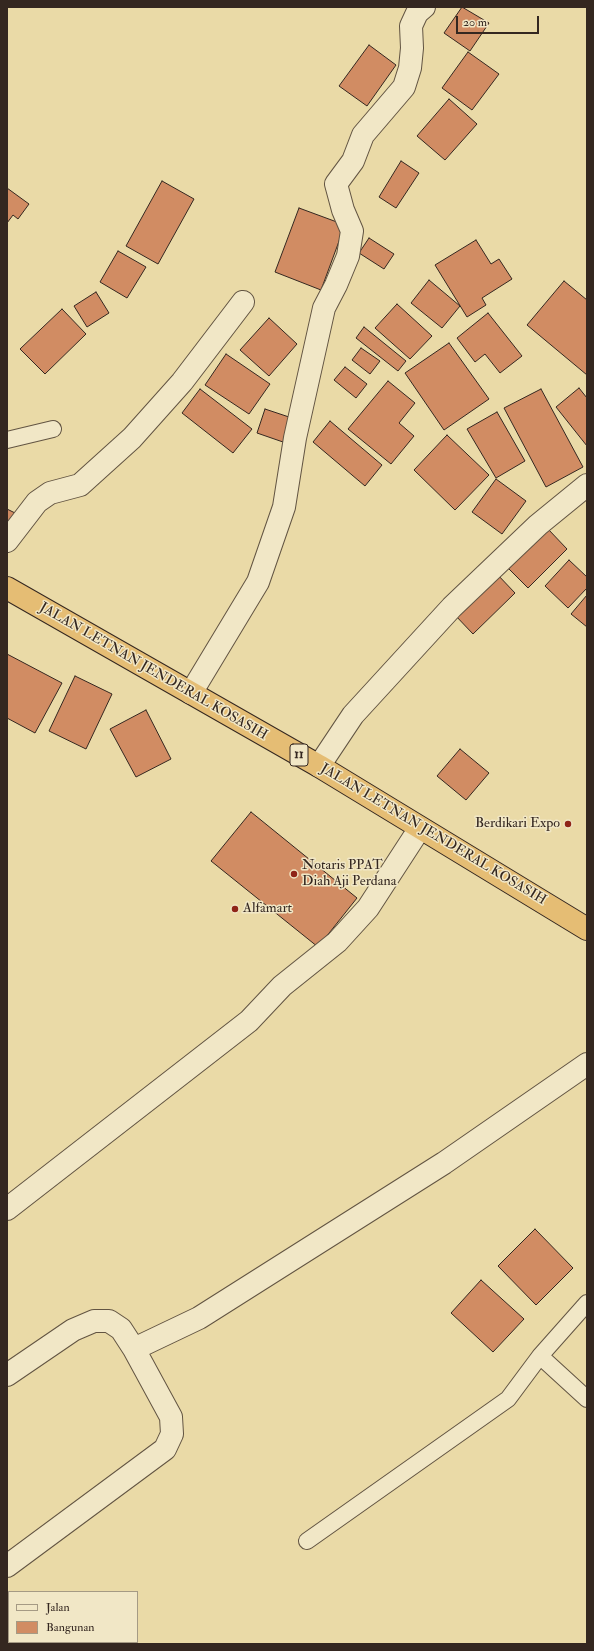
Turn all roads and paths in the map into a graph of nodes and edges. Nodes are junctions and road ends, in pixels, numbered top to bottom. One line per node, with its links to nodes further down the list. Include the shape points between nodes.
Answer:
1 (424, 7): 8 (street, via 417,13 411,26 410,68 404,87 363,135 353,161 336,184 352,231 348,256 324,308 281,514 258,582)
2 (243, 302): 6 (street, via 182,382 132,438 80,485 50,493 36,502)
3 (53, 429): 4 (lane)
4 (7, 440)
5 (587, 485): 9 (street, via 538,525 452,607 353,715)
6 (7, 542)
7 (7, 588): 8 (highway, JALAN LETNAN JENDERAL KOSASIH / 11)
8 (192, 693): 9 (highway, JALAN LETNAN JENDERAL KOSASIH / 11)
9 (319, 766): 10 (highway, JALAN LETNAN JENDERAL KOSASIH / 11)
10 (420, 828): 11 (highway, JALAN LETNAN JENDERAL KOSASIH / 11); 13 (street, via 368,908 337,942 282,986 248,1021)
11 (587, 929)
12 (587, 1064): 15 (street, via 444,1163 199,1318)
13 (7, 1209)
14 (587, 1304): 16 (lane)
15 (134, 1349): 17 (street, via 121,1329 109,1321 94,1321 73,1330); 20 (street, via 171,1417 172,1434 164,1449)
16 (540, 1356): 18 (lane); 19 (lane, via 508,1399)
17 (7, 1376)
18 (587, 1398)
19 (307, 1540)
20 (7, 1566)

